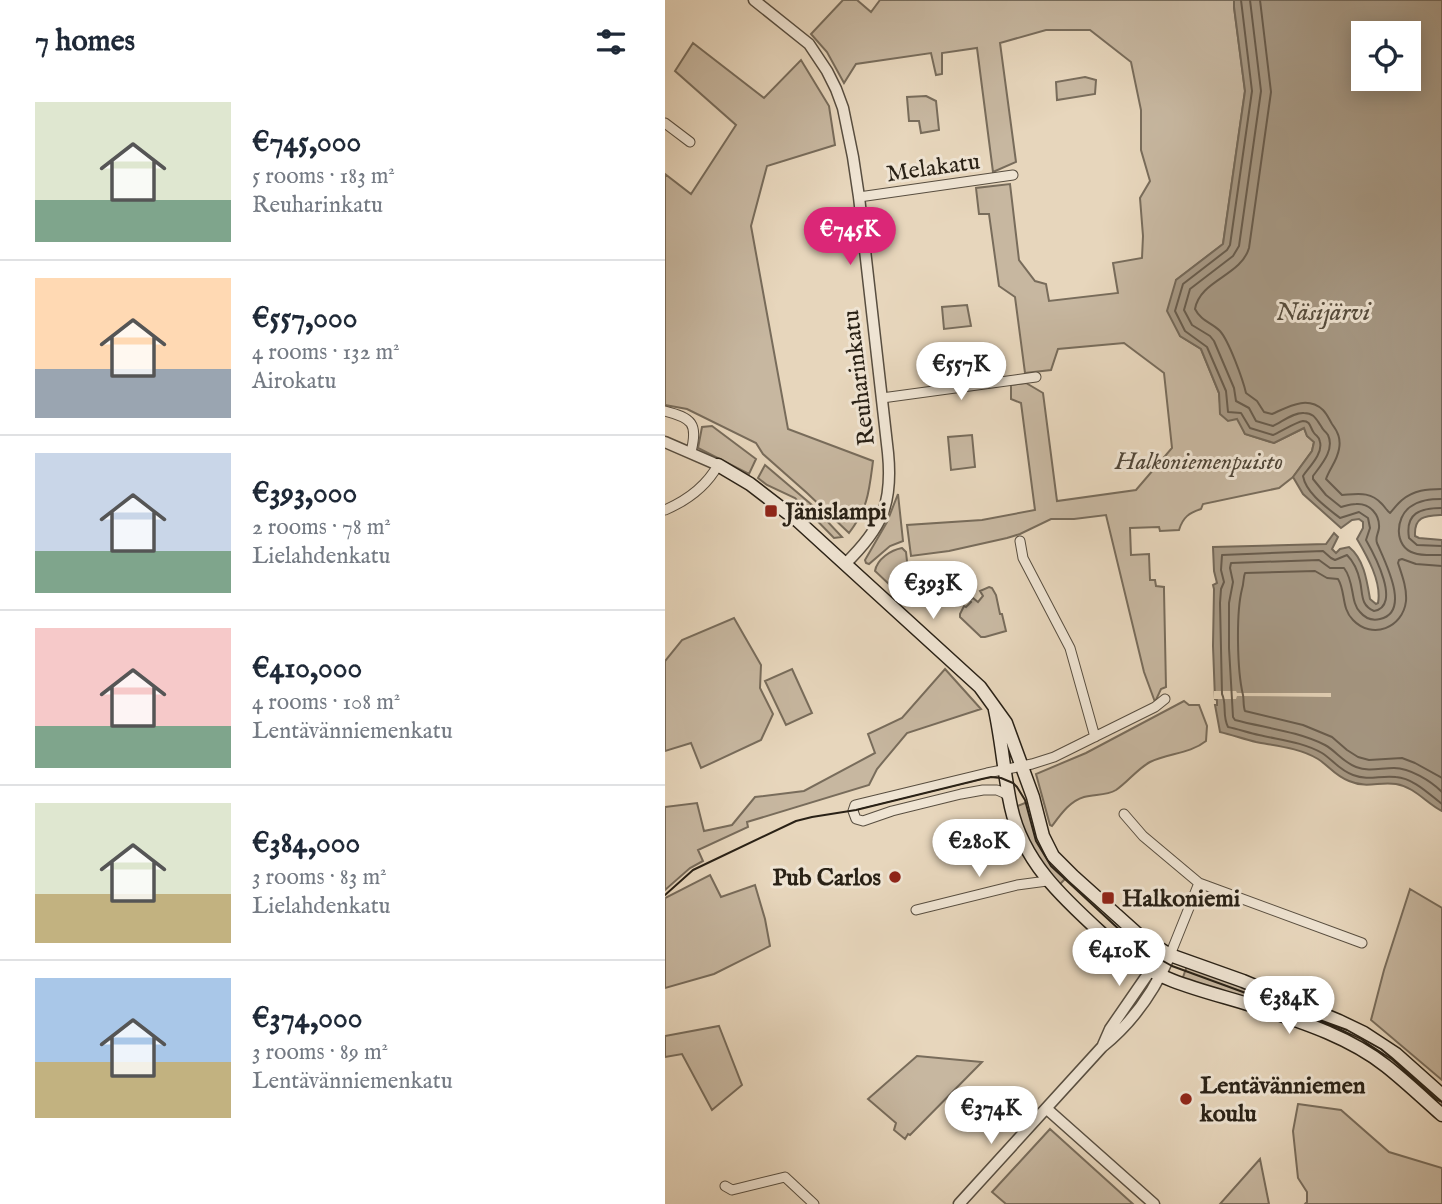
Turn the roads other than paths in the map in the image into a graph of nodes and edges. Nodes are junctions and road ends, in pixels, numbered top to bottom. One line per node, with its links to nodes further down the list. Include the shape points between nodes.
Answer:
1 (754, 0): 5 (street, Reuharinkatu, via 809,44 827,71 843,108)
2 (665, 123): 3 (street)
3 (690, 142)
4 (1013, 175): 5 (street, Melakatu)
5 (859, 197): 7 (street, Reuharinkatu)
6 (1036, 377): 7 (street)
7 (882, 398): 14 (street, Reuharinkatu, via 890,472 888,498 875,529)
8 (665, 411): 10 (street, via 690,422 694,433)
9 (665, 442): 10 (street)
10 (691, 452): 11 (street)
11 (718, 465): 12 (street, via 702,487); 14 (main road, via 776,503)
12 (665, 509)
13 (1020, 541): 17 (street, via 1023,558 1070,648)
14 (845, 564): 16 (main road)
15 (1165, 699): 17 (street)
16 (993, 703): 18 (main road); 19 (main road)
17 (1095, 737): 18 (street)
18 (1023, 766): 19 (street); 26 (main road, via 1053,856 1140,937)
19 (1005, 769): 20 (main road); 20 (street, via 855,805 853,811 856,819 863,821 983,790 997,790)
20 (1010, 798): 22 (main road, via 1025,848)
21 (1123, 814): 23 (street)
22 (1048, 881): 24 (street); 27 (main road, via 1125,955)
23 (1199, 883): 25 (street); 26 (street)
24 (916, 910)
25 (1361, 943)
26 (1170, 955): 27 (street); 28 (main road, via 1364,1033)
27 (1156, 973): 29 (street, via 1102,1047); 30 (main road, via 1346,1042 1385,1065)
28 (1442, 1095)
29 (1047, 1109): 33 (street); 34 (street)
30 (1442, 1115)
31 (725, 1186): 32 (street, via 732,1190 785,1177)
32 (814, 1204)
33 (959, 1204)
34 (1154, 1204)

